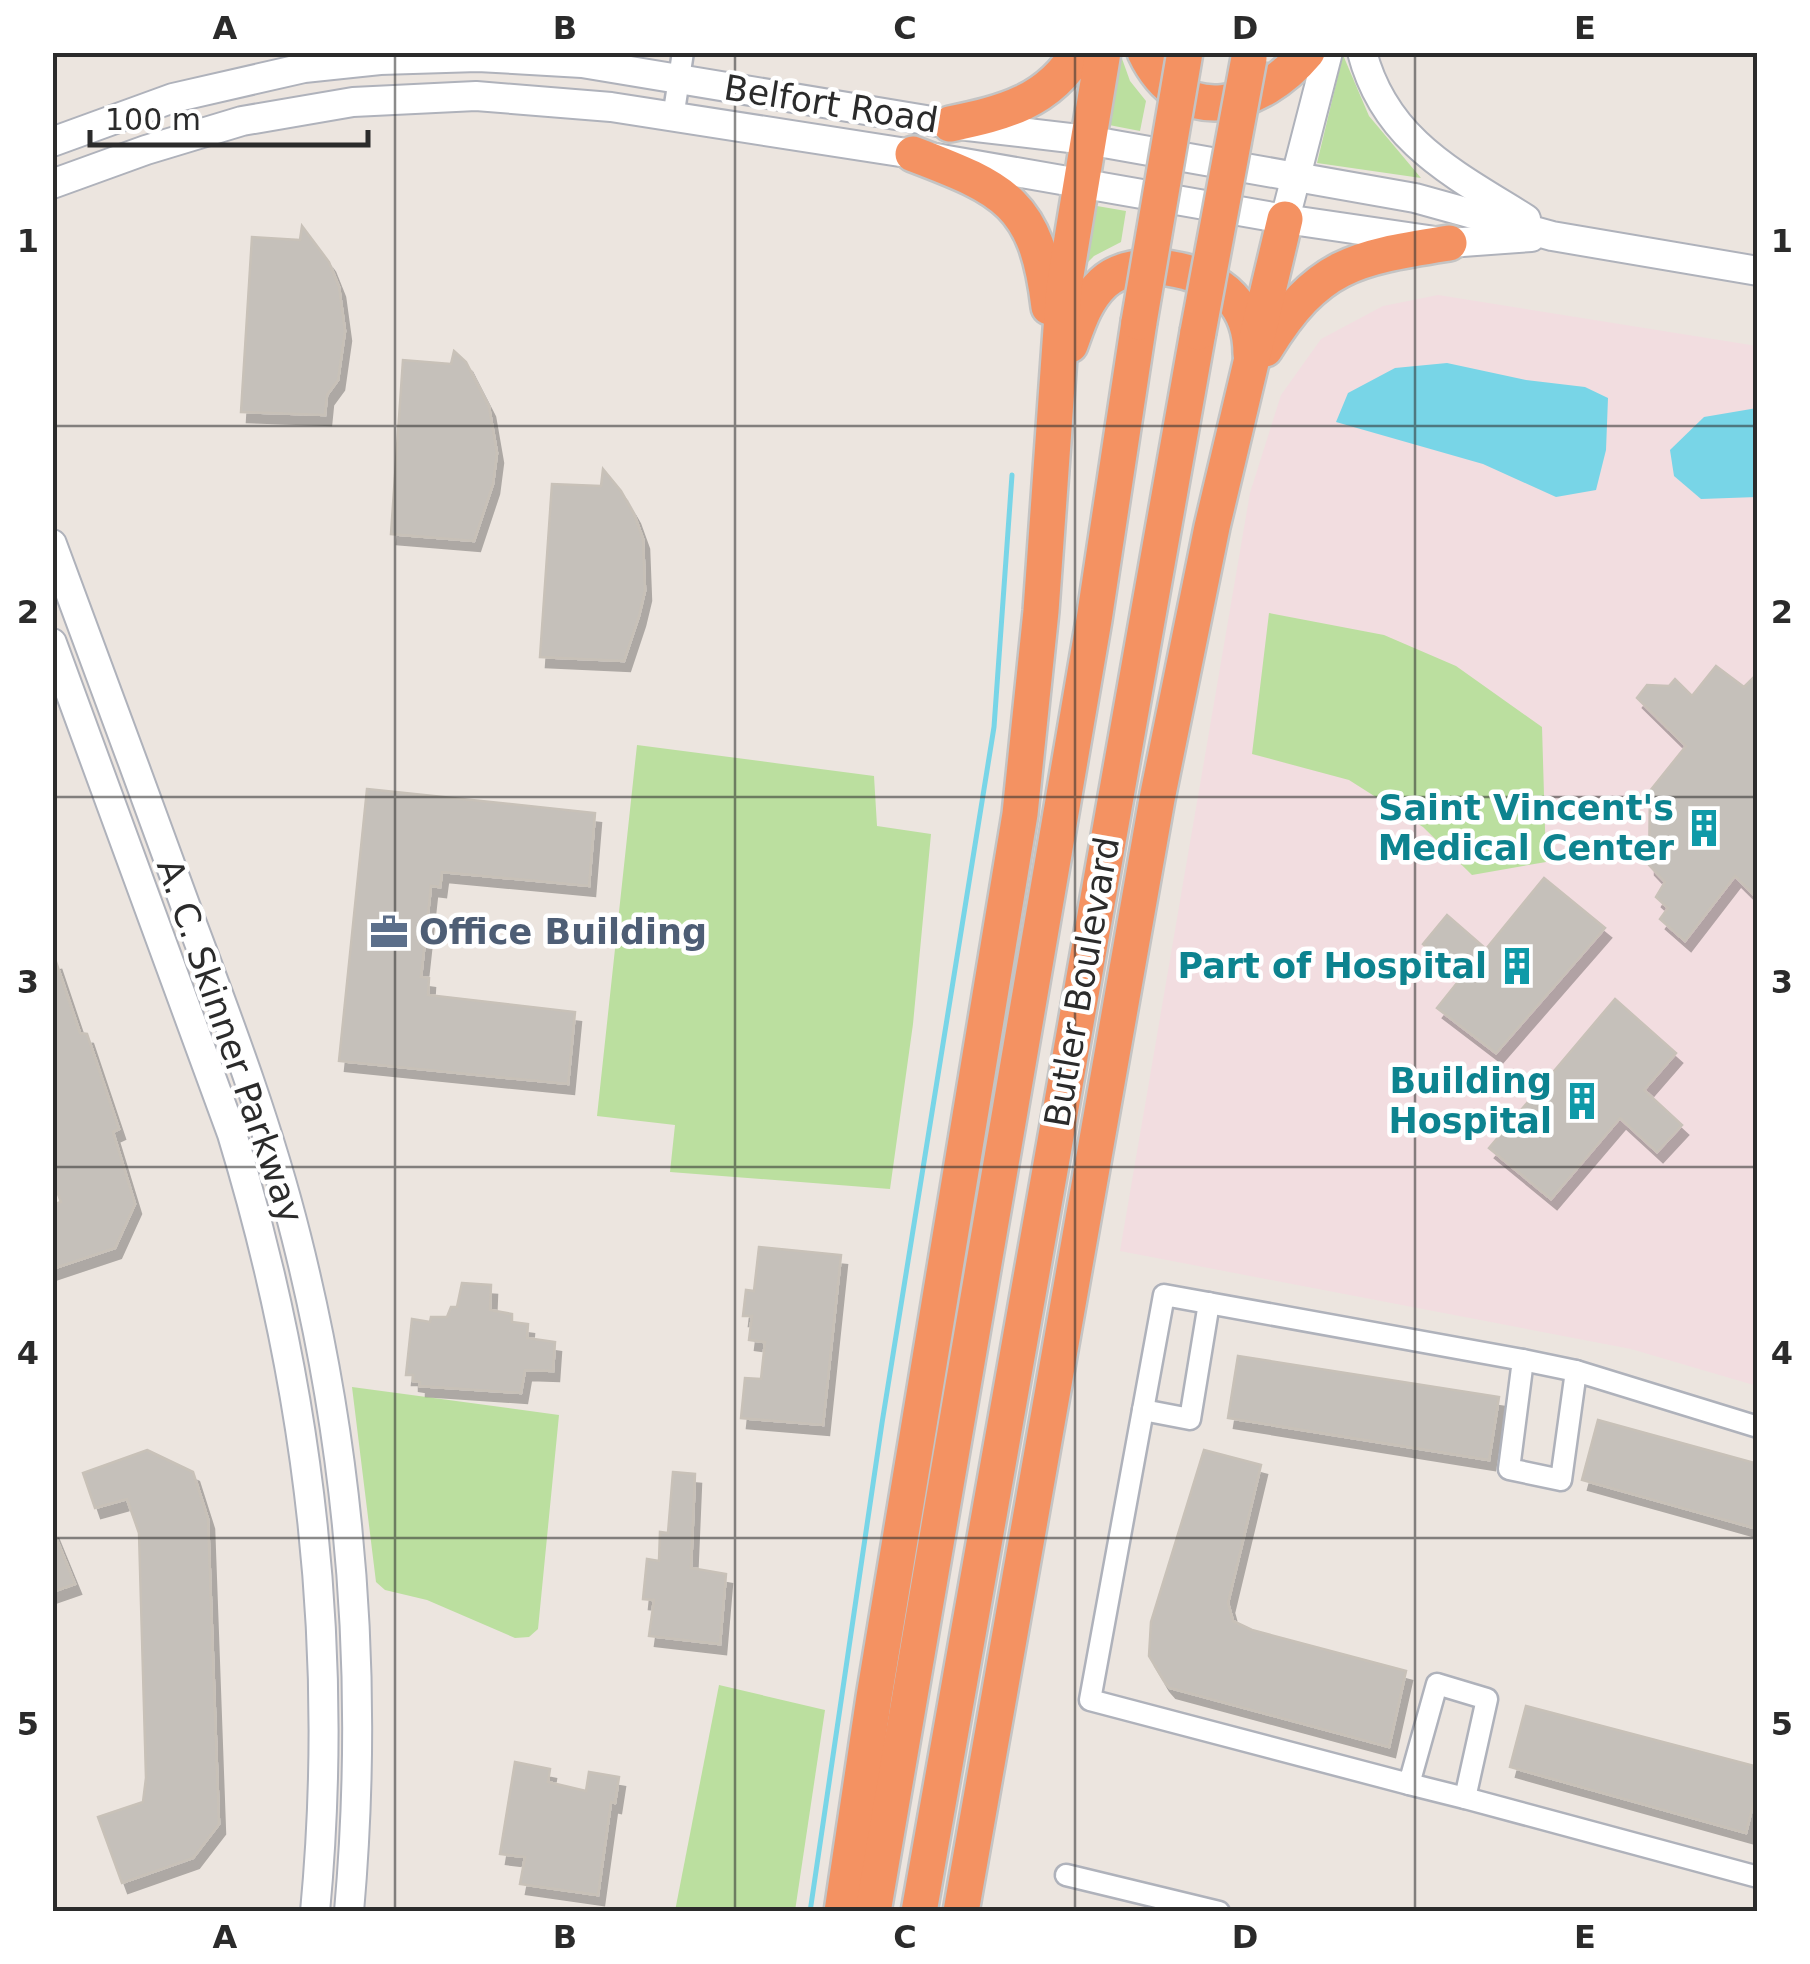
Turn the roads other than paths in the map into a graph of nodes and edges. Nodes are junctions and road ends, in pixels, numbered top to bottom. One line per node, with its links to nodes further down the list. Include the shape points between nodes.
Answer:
1 (1078, 52): 11 (highway, via 1038,97)
2 (1103, 52): 12 (highway)
3 (1144, 52): 5 (highway, via 1179,93 1220,104 1261,93)
4 (1185, 52): 38 (highway, Butler Boulevard, bridge)
5 (1306, 52)
6 (1328, 52): 15 (main road)
7 (1362, 52): 19 (main road, via 1386,110 1422,152)
8 (1249, 54): 39 (highway, Butler Boulevard, bridge)
9 (681, 66): 10 (street); 11 (main road, Belfort Road); 13 (main road, Belfort Road, via 478,57 349,63 225,84)
10 (673, 118): 14 (main road, Belfort Road); 17 (main road, Belfort Road, via 542,99 352,102 242,121)
11 (950, 124): 12 (main road, Belfort Road)
12 (1087, 140): 15 (main road, Belfort Road); 16 (highway)
13 (52, 142)
14 (913, 154): 16 (main road, Belfort Road); 22 (highway, via 986,184 1030,227 1045,269)
15 (1296, 178): 18 (main road); 19 (main road, Belfort Road, via 1415,198)
16 (1080, 182): 18 (main road, Belfort Road); 22 (highway)
17 (52, 184)
18 (1284, 219): 20 (main road, Belfort Road); 23 (highway)
19 (1552, 236): 20 (main road, Belfort Road); 21 (main road, Belfort Road)
20 (1449, 243): 23 (highway, via 1368,256 1324,279 1291,310)
21 (1758, 271)
22 (1058, 379): 23 (highway, via 1082,312 1102,283 1118,272 1156,267 1218,285 1233,298 1249,327); 37 (highway, via 1020,814)
23 (1248, 380): 40 (highway, via 1157,799)
24 (52, 544): 36 (main road, A. C. Skinner Parkway, via 258,1103 309,1290 345,1499 356,1637)
25 (52, 643): 35 (main road, A. C. Skinner Parkway, via 232,1134 284,1328 308,1471 320,1606 324,1744)
26 (1209, 1303): 27 (street); 29 (street, via 1164,1295); 29 (street, via 1190,1419)
27 (1523, 1360): 28 (street); 28 (street, via 1510,1469 1561,1480)
28 (1576, 1372): 30 (street)
29 (1143, 1410): 31 (street, via 1090,1700)
30 (1758, 1427)
31 (1409, 1784): 32 (street); 32 (street, via 1437,1684 1487,1699)
32 (1465, 1798): 34 (street)
33 (1066, 1875): 41 (street)
34 (1758, 1878)
35 (316, 1912)
36 (349, 1912)
37 (842, 1912)
38 (874, 1912)
39 (919, 1912)
40 (961, 1912)
41 (1219, 1912)

